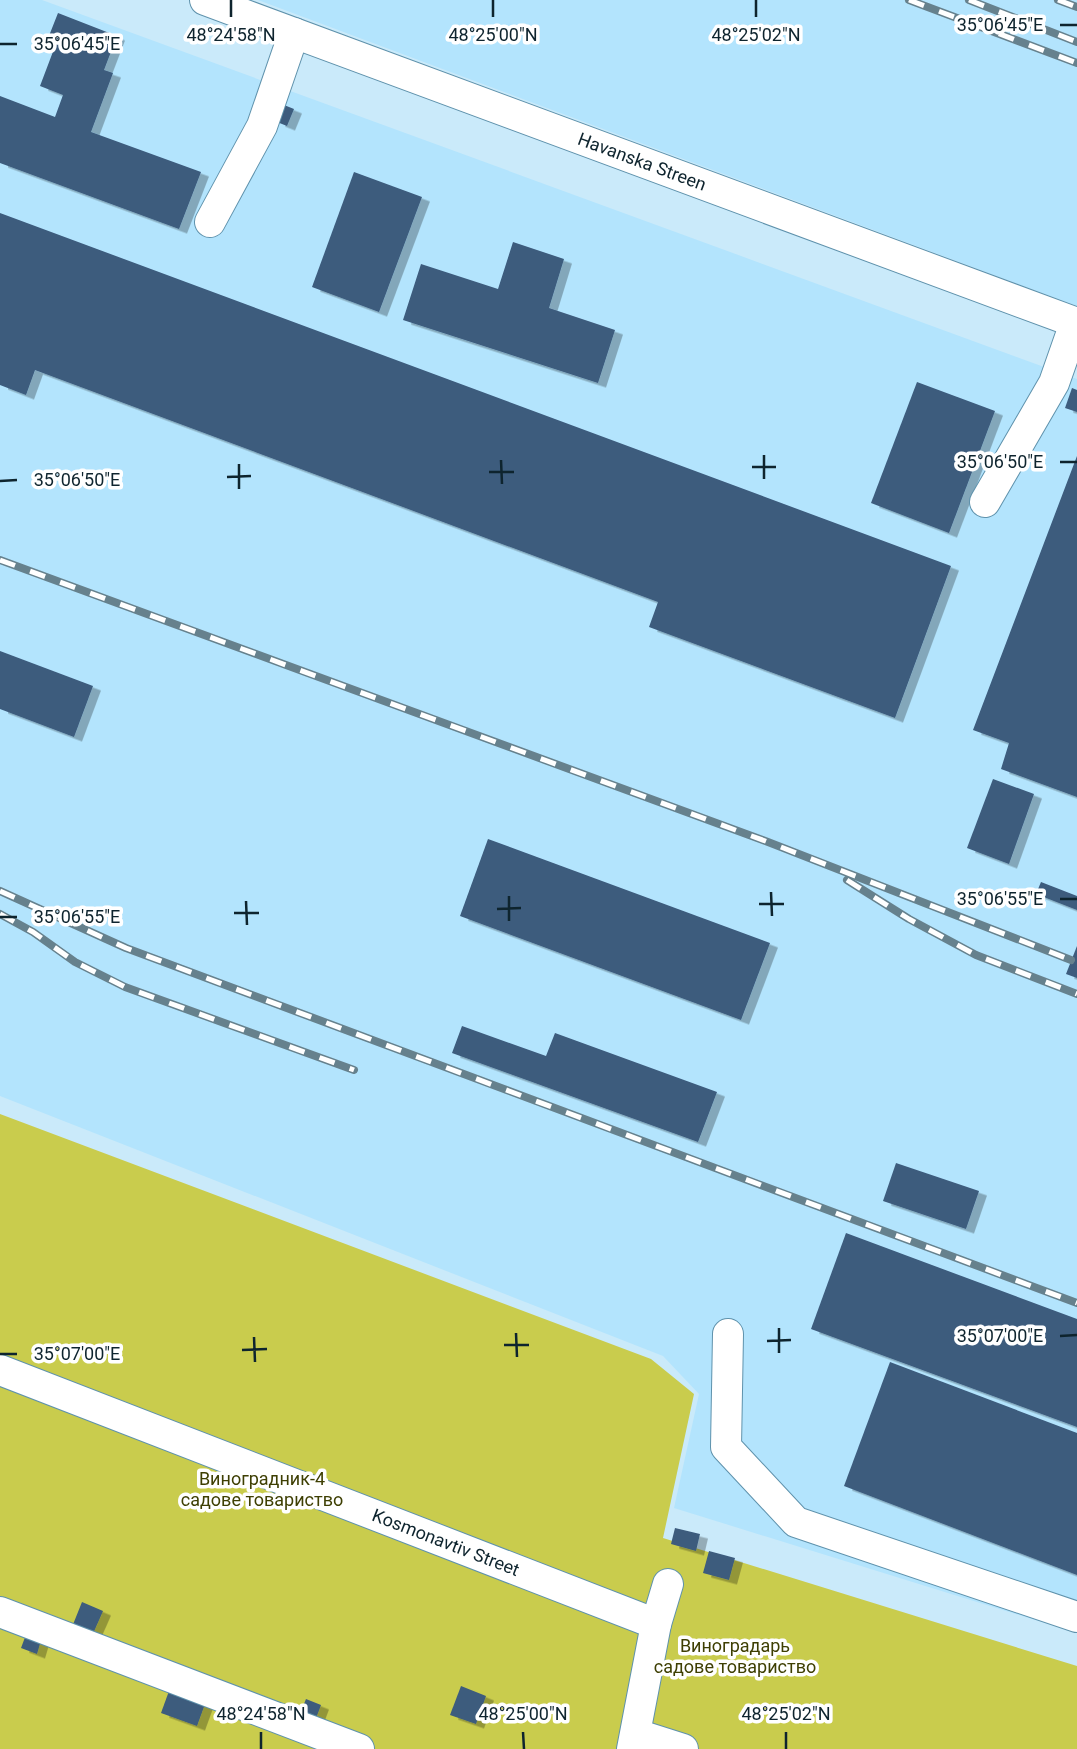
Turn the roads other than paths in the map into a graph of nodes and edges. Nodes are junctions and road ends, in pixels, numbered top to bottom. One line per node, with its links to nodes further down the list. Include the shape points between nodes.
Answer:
1 (205, 0): 2 (street, Havanska Streen)
2 (294, 33): 3 (street, via 262,126); 4 (street, Havanska Streen)
3 (209, 222)
4 (1076, 323): 5 (street, via 1054,383)
5 (985, 502)
6 (728, 1334): 10 (street, via 726,1447 796,1522)
7 (0, 1370): 11 (street, Kosmonavtiv Street)
8 (668, 1584): 11 (street)
9 (0, 1612): 13 (street)
10 (1077, 1618)
11 (656, 1623): 12 (street)
12 (634, 1742): 14 (street)
13 (359, 1749)
14 (683, 1749)

